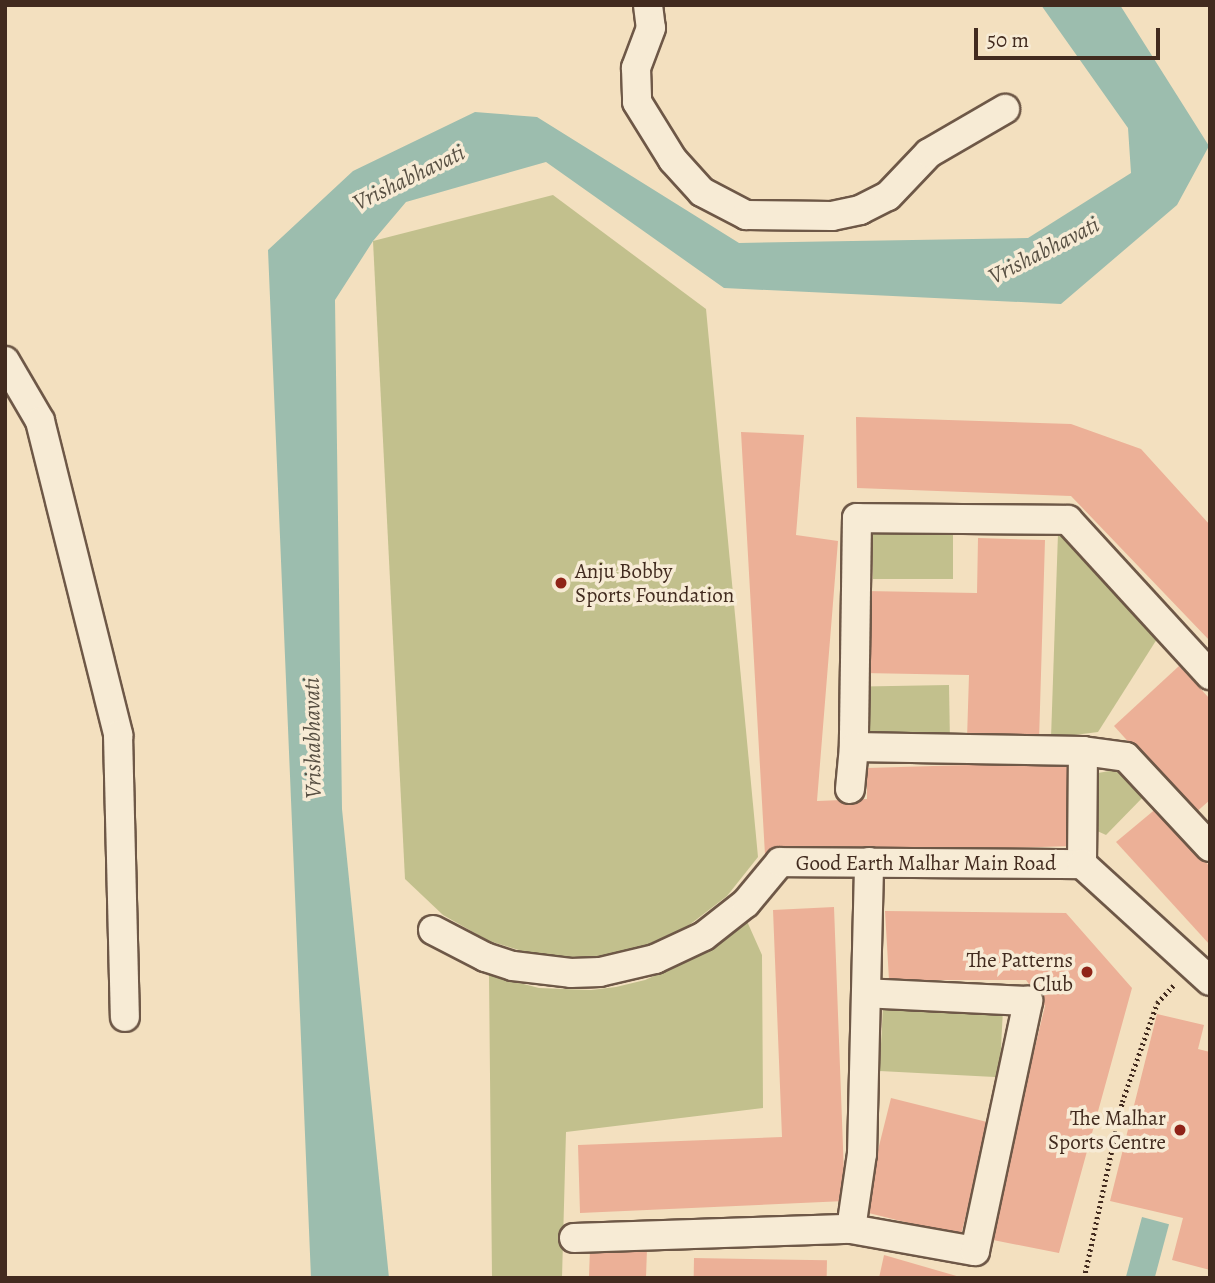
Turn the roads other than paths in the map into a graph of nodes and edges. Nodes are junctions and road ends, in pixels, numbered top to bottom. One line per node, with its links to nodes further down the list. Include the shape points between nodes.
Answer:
1 (649, 5): 2 (street, via 651,28 636,68 637,102 673,160 702,192 746,215 832,216 860,210 888,197 929,153)
2 (1005, 109)
3 (5, 361): 14 (street, via 40,421 118,735)
4 (1210, 675): 5 (street, via 1068,520 857,518)
5 (853, 747): 6 (street); 7 (street)
6 (1083, 751): 8 (street, via 1126,757); 10 (street)
7 (850, 789)
8 (1210, 847)
9 (869, 862): 10 (street, Good Earth Malhar Main Road); 11 (street, Good Earth Malhar Main Road, via 780,862 746,903 704,936 655,959 600,972 513,966); 13 (street)
10 (1082, 864): 12 (street, Good Earth Malhar Main Road)
11 (433, 930)
12 (1202, 974)
13 (866, 993): 15 (street, via 862,1154); 15 (street, via 1028,1001 975,1251)
14 (125, 1017)
15 (851, 1229): 16 (street)
16 (574, 1238)

